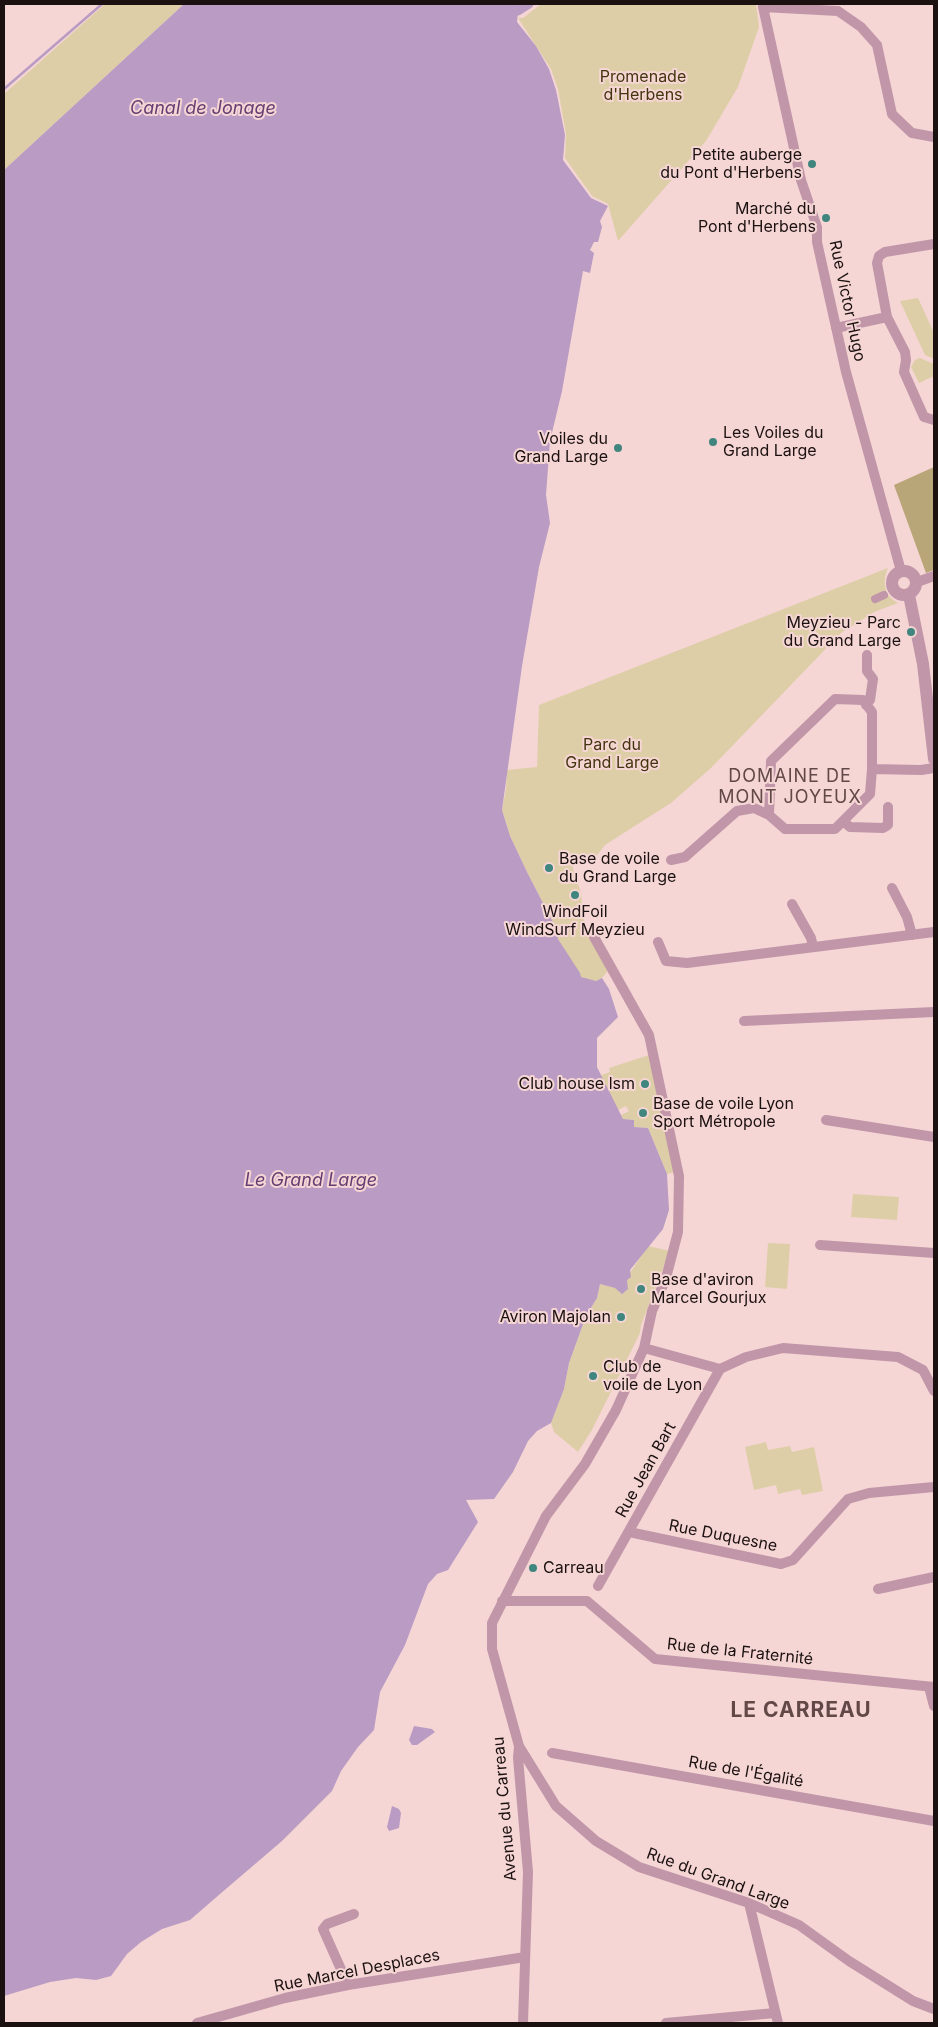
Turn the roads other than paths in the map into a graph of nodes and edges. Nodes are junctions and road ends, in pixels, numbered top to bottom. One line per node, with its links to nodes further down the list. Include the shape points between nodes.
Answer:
1 (837, 7): 2 (street, via 877,45 892,114 912,133); 5 (street, Rue Victor Hugo, via 764,7 800,180 817,227 816,242)
2 (934, 137)
3 (934, 244): 4 (street, via 878,256)
4 (887, 317): 5 (street); 6 (street, via 905,352 904,372 924,417)
5 (836, 328): 7 (street, Rue Victor Hugo)
6 (934, 420)
7 (901, 572): 9 (street, via 913,574); 11 (street, via 892,580 892,587 897,594)
8 (934, 576): 9 (street)
9 (917, 582): 11 (street)
10 (884, 595): 12 (street)
11 (909, 595): 15 (street, via 923,664)
12 (875, 599)
13 (867, 655): 14 (street, via 867,671 873,679 870,700)
14 (866, 704): 17 (street, via 872,712); 19 (street, via 863,700 835,699 771,761)
15 (934, 759)
16 (934, 768): 17 (street)
17 (872, 769): 20 (street, via 870,794)
18 (888, 807): 20 (street, via 888,825 883,828 850,827)
19 (769, 815): 20 (street, via 785,829 834,830); 21 (street, via 754,808 738,811 685,857)
20 (843, 821)
21 (671, 860)
22 (892, 888): 25 (street)
23 (792, 904): 28 (street)
24 (934, 932): 25 (street)
25 (912, 935): 28 (street)
26 (594, 937): 35 (street, Avenue du Carreau, via 649,1035 679,1176 678,1232 666,1278 652,1311)
27 (658, 942): 28 (street, via 666,961 687,963)
28 (813, 947)
29 (934, 1012): 30 (street)
30 (744, 1020)
31 (826, 1120): 32 (street)
32 (934, 1137)
33 (820, 1245): 34 (street)
34 (934, 1253)
35 (644, 1348): 36 (street); 43 (street, Avenue du Carreau, via 600,1439 546,1516)
36 (720, 1368): 37 (street, via 746,1357 783,1348 898,1357 923,1370); 39 (street, Rue Jean Bart)
37 (934, 1391)
38 (934, 1487): 39 (street, Rue Duquesne, via 869,1493 848,1499 793,1560 781,1564)
39 (628, 1532): 41 (street, Rue Jean Bart)
40 (934, 1577): 42 (street)
41 (598, 1586)
42 (878, 1589)
43 (502, 1601): 44 (street, Rue de la Fraternité, via 587,1601 655,1659); 46 (street, Avenue du Carreau, via 492,1623 492,1649)
44 (932, 1687): 45 (street)
45 (934, 1706)
46 (519, 1746): 49 (street, Rue du Grand Large, via 556,1806 596,1841 639,1867); 51 (street, Avenue du Carreau, via 528,1872)
47 (552, 1753): 48 (street, Rue de l'Égalité)
48 (934, 1821)
49 (749, 1903): 53 (street, Rue du Grand Large, via 798,1925 913,2001); 54 (street)
50 (354, 1914): 52 (street, via 327,1924 323,1929)
51 (525, 1957): 52 (street, Rue Marcel Desplaces); 56 (street, Avenue du Carreau)
52 (348, 1985): 55 (street, Rue Marcel Desplaces, via 285,1998)
53 (934, 2009)
54 (777, 2018): 57 (street)
55 (197, 2023)
56 (524, 2023)
57 (666, 2023)

